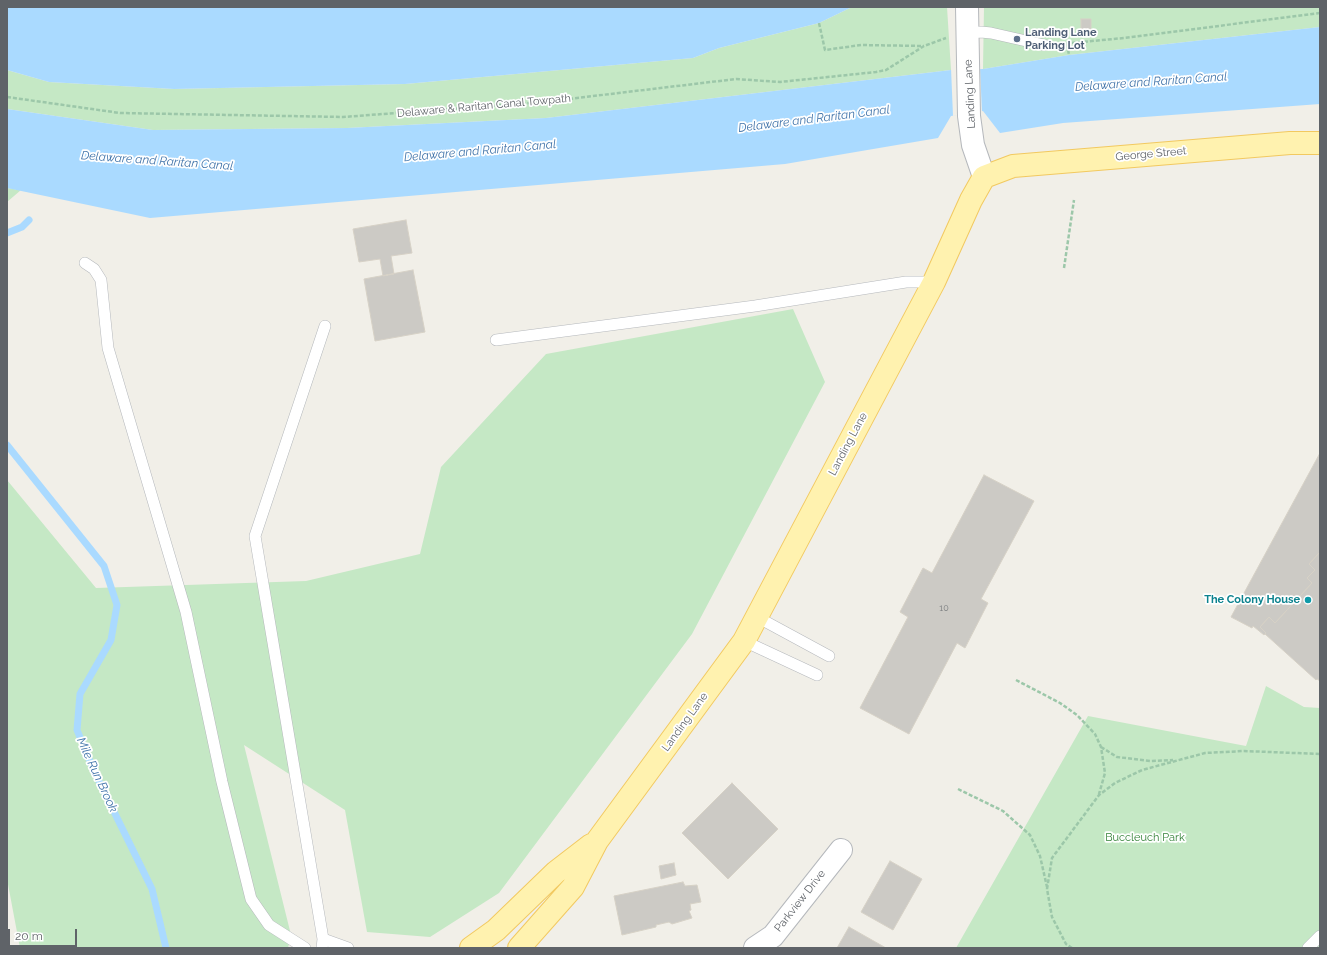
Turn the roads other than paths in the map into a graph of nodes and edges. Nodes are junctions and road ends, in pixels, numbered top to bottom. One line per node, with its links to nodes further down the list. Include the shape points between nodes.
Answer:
1 (967, 7): 2 (street, Landing Lane)
2 (963, 36): 3 (lane, via 981,32 991,33); 5 (street, Landing Lane, via 973,145)
3 (1044, 45)
4 (1320, 143): 5 (main road, George Street, via 1290,143 1013,166)
5 (984, 178): 7 (main road, Landing Lane, via 971,200)
6 (84, 263): 18 (lane, via 94,269 101,280 108,348 186,612 222,782 252,899 269,925)
7 (934, 282): 9 (lane, via 906,282 755,306); 10 (main road, Landing Lane)
8 (325, 326): 17 (lane, via 255,536)
9 (496, 340)
10 (756, 617): 11 (main road, Landing Lane); 12 (lane)
11 (744, 641): 13 (lane); 14 (main road, Landing Lane)
12 (829, 656)
13 (817, 675)
14 (597, 841): 20 (main road, Landing Lane, via 556,872 496,930); 21 (main road, Landing Lane, via 573,887)
15 (841, 850): 22 (street, Parkview Drive, via 772,936)
16 (1320, 936): 23 (lane)
17 (322, 944): 19 (lane)
18 (305, 948)
19 (348, 948)
20 (471, 948)
21 (519, 948)
22 (755, 948)
23 (1308, 948)

